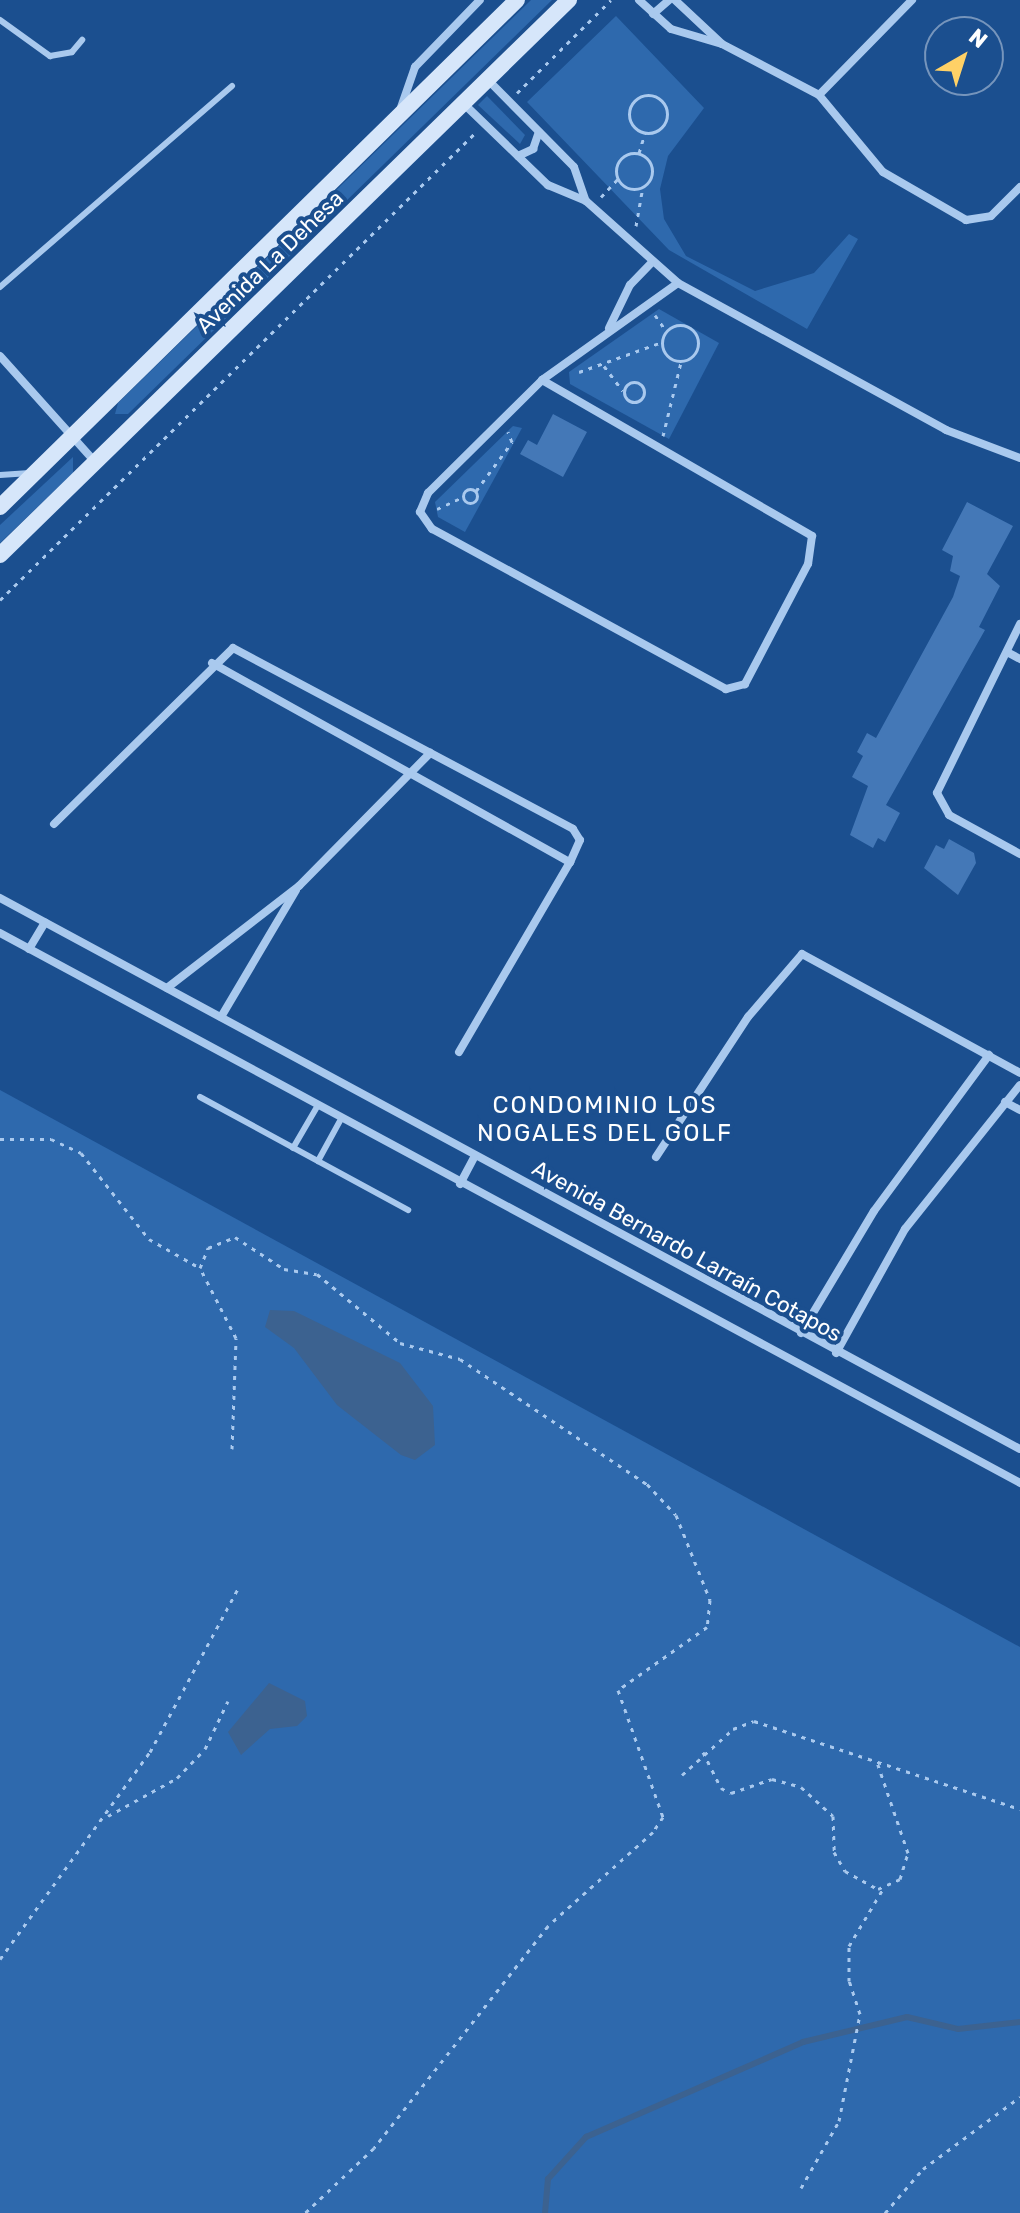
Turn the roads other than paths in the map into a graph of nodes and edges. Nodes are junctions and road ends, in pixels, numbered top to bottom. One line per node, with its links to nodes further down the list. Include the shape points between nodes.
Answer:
1 (480, 0): 15 (street, via 415,67)
2 (517, 0): 15 (street, Avenida La Dehesa)
3 (569, 0): 11 (street, Avenida La Dehesa)
4 (639, 0): 7 (street)
5 (672, 0): 7 (street); 10 (street)
6 (912, 0): 13 (street)
7 (653, 14): 10 (street, via 688,37)
8 (0, 20): 9 (lane, via 50,56 65,55)
9 (82, 40)
10 (722, 44): 13 (street)
11 (488, 80): 14 (street, Avenida La Dehesa); 16 (street)
12 (232, 86): 22 (lane)
13 (819, 95): 18 (street, via 883,172 966,220 991,216)
14 (464, 104): 17 (street); 28 (street, Avenida La Dehesa)
15 (398, 116): 26 (street, Avenida La Dehesa)
16 (539, 132): 17 (street, via 533,149); 19 (street, via 577,171)
17 (518, 156): 19 (street, via 558,194)
18 (1020, 187)
19 (589, 204): 20 (street)
20 (652, 262): 21 (street); 23 (street, via 630,285)
21 (678, 283): 23 (street); 27 (street, via 946,430)
22 (0, 287)
23 (609, 329): 25 (street)
24 (0, 356): 26 (street)
25 (542, 380): 25 (street, via 423,498 421,517 726,689 740,687 808,564 812,536)
26 (72, 436): 28 (street); 29 (street, Avenida La Dehesa)
27 (1020, 458)
28 (96, 463): 32 (street, Avenida La Dehesa)
29 (33, 474): 30 (lane); 31 (street, Avenida La Dehesa)
30 (0, 475)
31 (0, 507)
32 (0, 555)
33 (1020, 624): 34 (street)
34 (1007, 652): 35 (street); 40 (street, via 937,793 949,815)
35 (1020, 659)
36 (212, 663): 37 (street, via 238,648); 38 (street); 39 (street)
37 (430, 753): 38 (street); 41 (street, via 576,832)
38 (409, 776): 41 (street); 42 (street)
39 (54, 824)
40 (1020, 854)
41 (570, 862): 49 (street)
42 (299, 886): 47 (street); 48 (street)
43 (0, 898): 44 (street, Avenida Bernardo Larraín Cotapos)
44 (45, 922): 46 (street); 47 (street, Avenida Bernardo Larraín Cotapos)
45 (0, 933): 46 (street, Avenida Bernardo Larraín Cotapos)
46 (29, 949): 55 (street, Avenida Bernardo Larraín Cotapos)
47 (167, 988): 48 (street, Avenida Bernardo Larraín Cotapos)
48 (221, 1017): 59 (street, Avenida Bernardo Larraín Cotapos)
49 (459, 1052)
50 (989, 1055): 51 (street); 60 (street, via 802,954 748,1017); 64 (street, via 874,1211)
51 (1020, 1073)
52 (1020, 1085): 54 (street)
53 (200, 1097): 58 (lane)
54 (1005, 1102): 56 (street); 65 (street, via 905,1229)
55 (317, 1107): 57 (street, Avenida Bernardo Larraín Cotapos); 58 (lane)
56 (1020, 1110)
57 (341, 1119): 61 (lane); 62 (street, Avenida Bernardo Larraín Cotapos)
58 (293, 1148): 61 (lane)
59 (475, 1156): 62 (street); 64 (street, Avenida Bernardo Larraín Cotapos)
60 (656, 1157)
61 (318, 1161): 63 (lane)
62 (460, 1184): 67 (street, Avenida Bernardo Larraín Cotapos)
63 (408, 1210)
64 (801, 1333): 65 (street, Avenida Bernardo Larraín Cotapos)
65 (836, 1353): 66 (street, Avenida Bernardo Larraín Cotapos)
66 (1020, 1449)
67 (1020, 1483)

